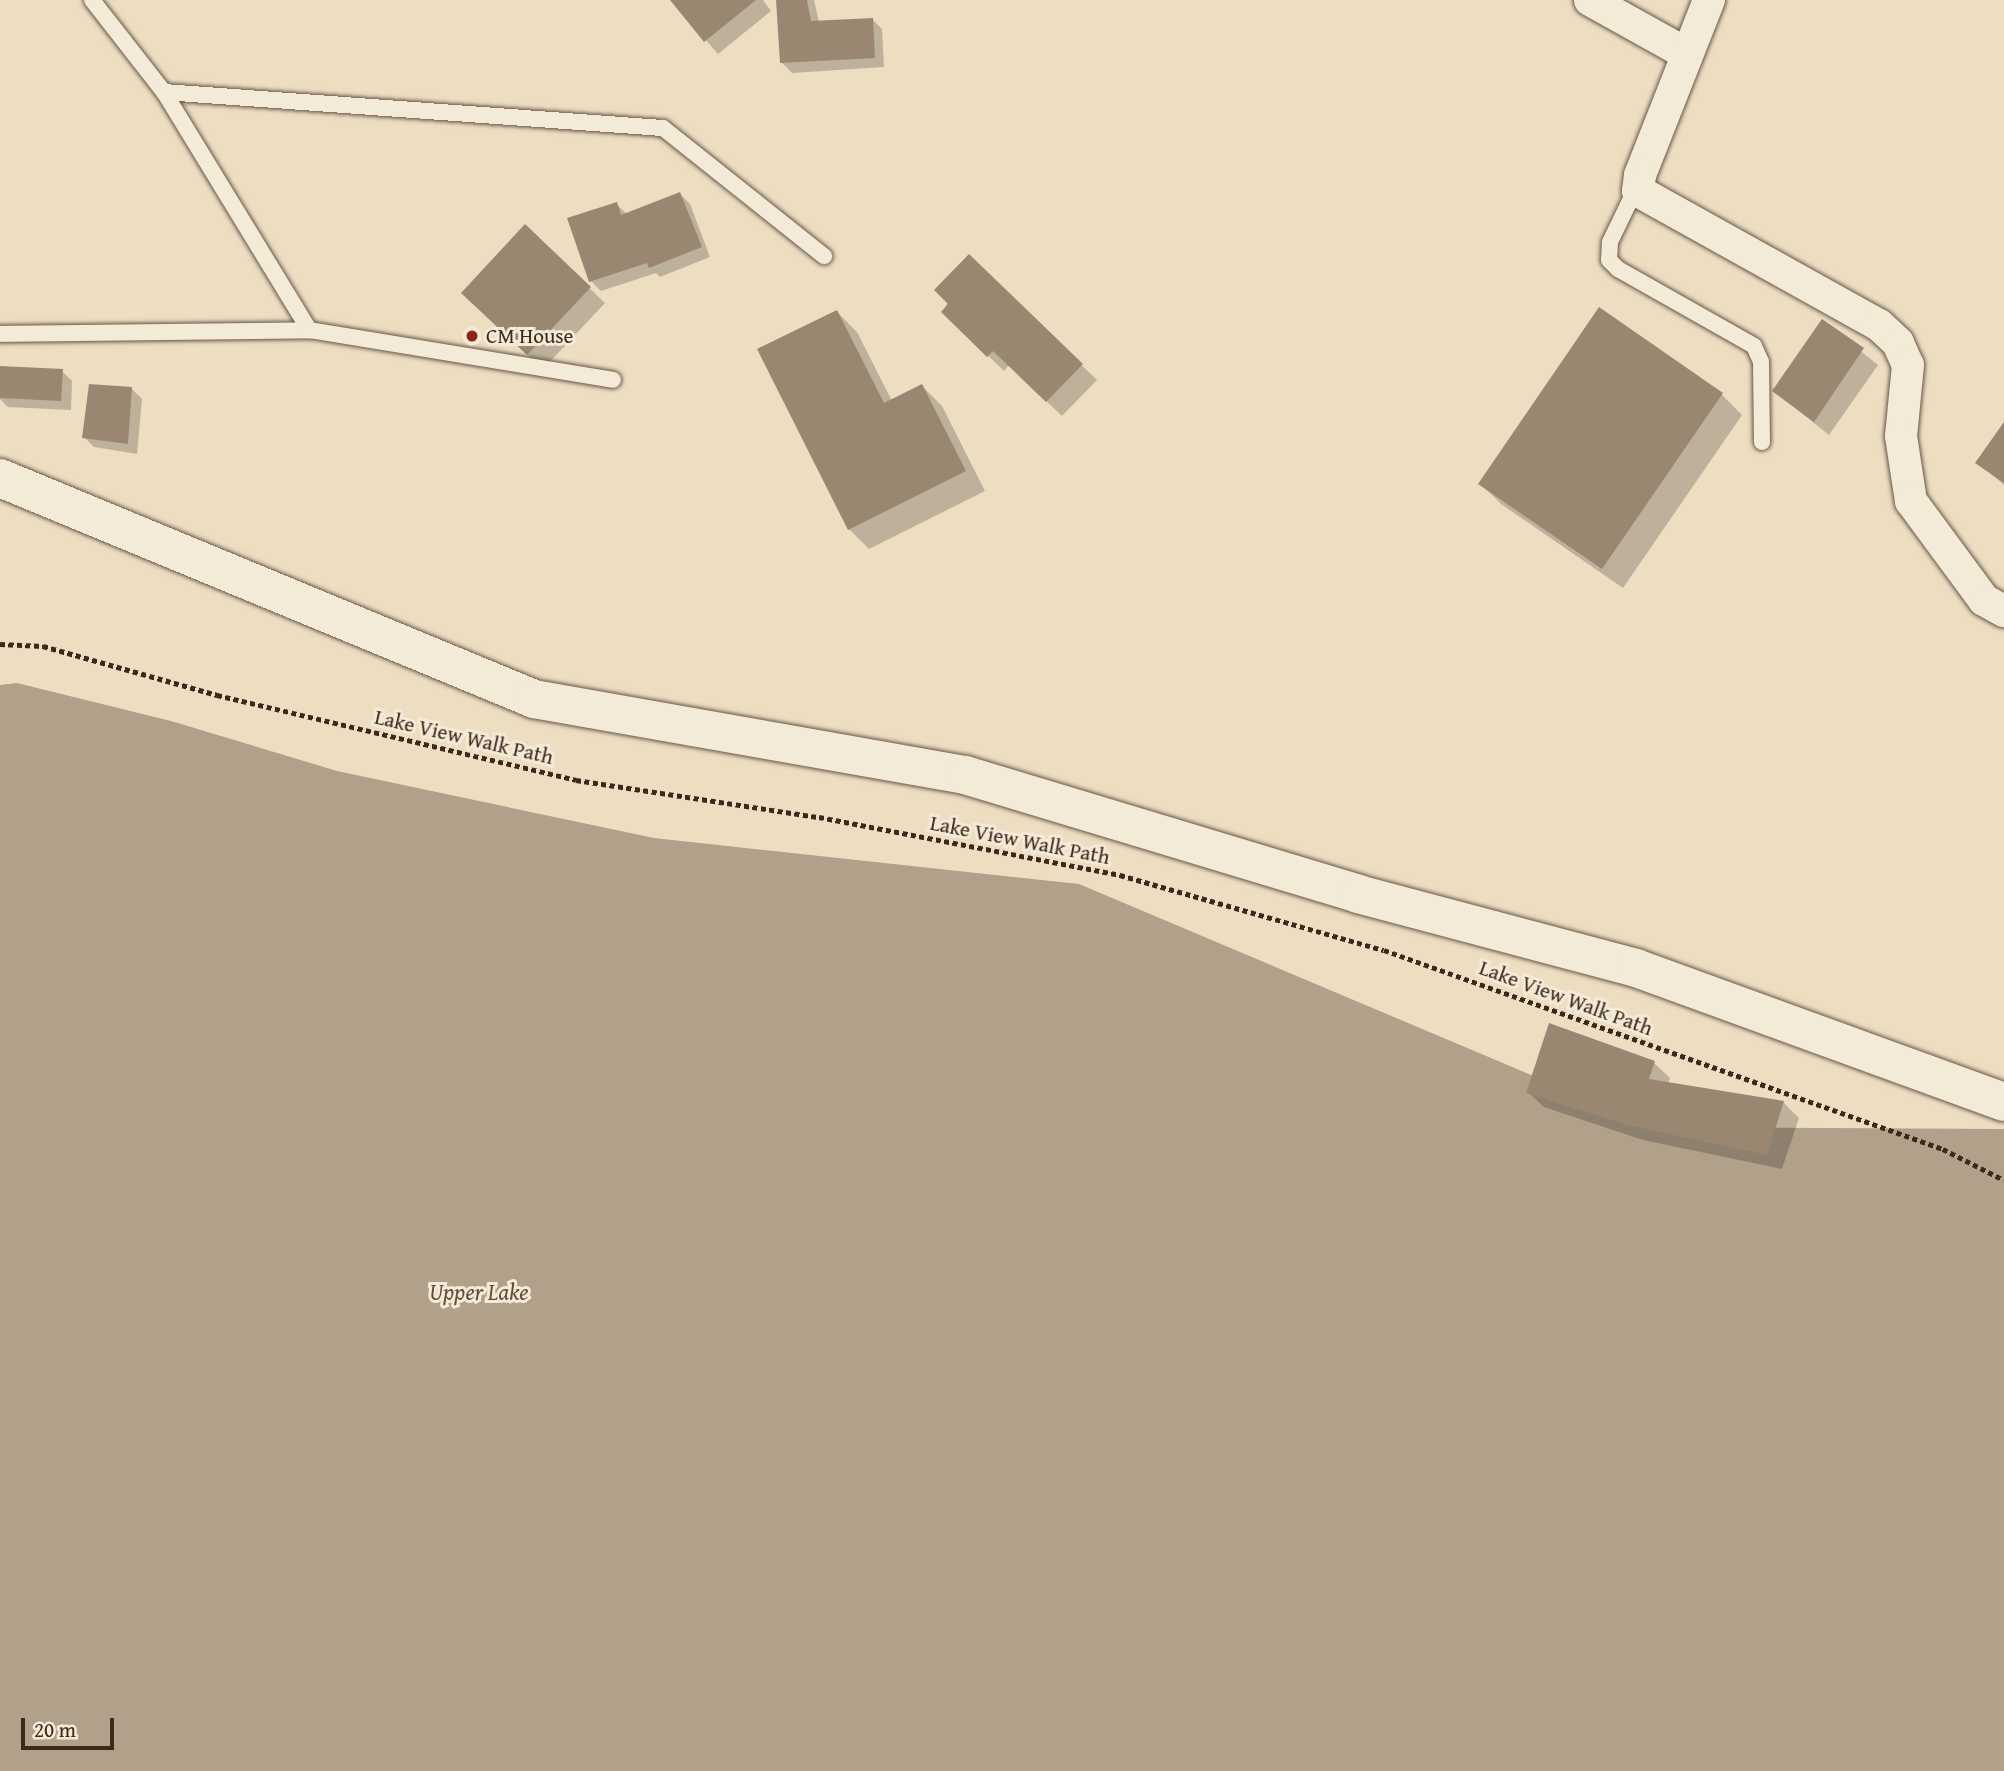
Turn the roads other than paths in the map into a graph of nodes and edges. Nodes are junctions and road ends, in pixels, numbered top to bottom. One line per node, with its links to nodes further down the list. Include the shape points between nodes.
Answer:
1 (92, 0): 5 (lane)
2 (1590, 0): 4 (street)
3 (1709, 0): 4 (street)
4 (1687, 54): 6 (street)
5 (164, 92): 7 (lane, via 663,128); 8 (lane)
6 (1639, 181): 11 (lane, via 1610,242 1609,260 1754,346 1761,362); 13 (street, via 1639,191 1879,325 1898,343 1908,365 1901,436 1911,501 1984,600)
7 (824, 256)
8 (309, 330): 9 (lane); 10 (lane)
9 (0, 334)
10 (613, 380)
11 (1762, 442)
12 (0, 478): 14 (street, via 534,699 965,775 1358,894 1636,968)
13 (2004, 611)
14 (2004, 1102)

